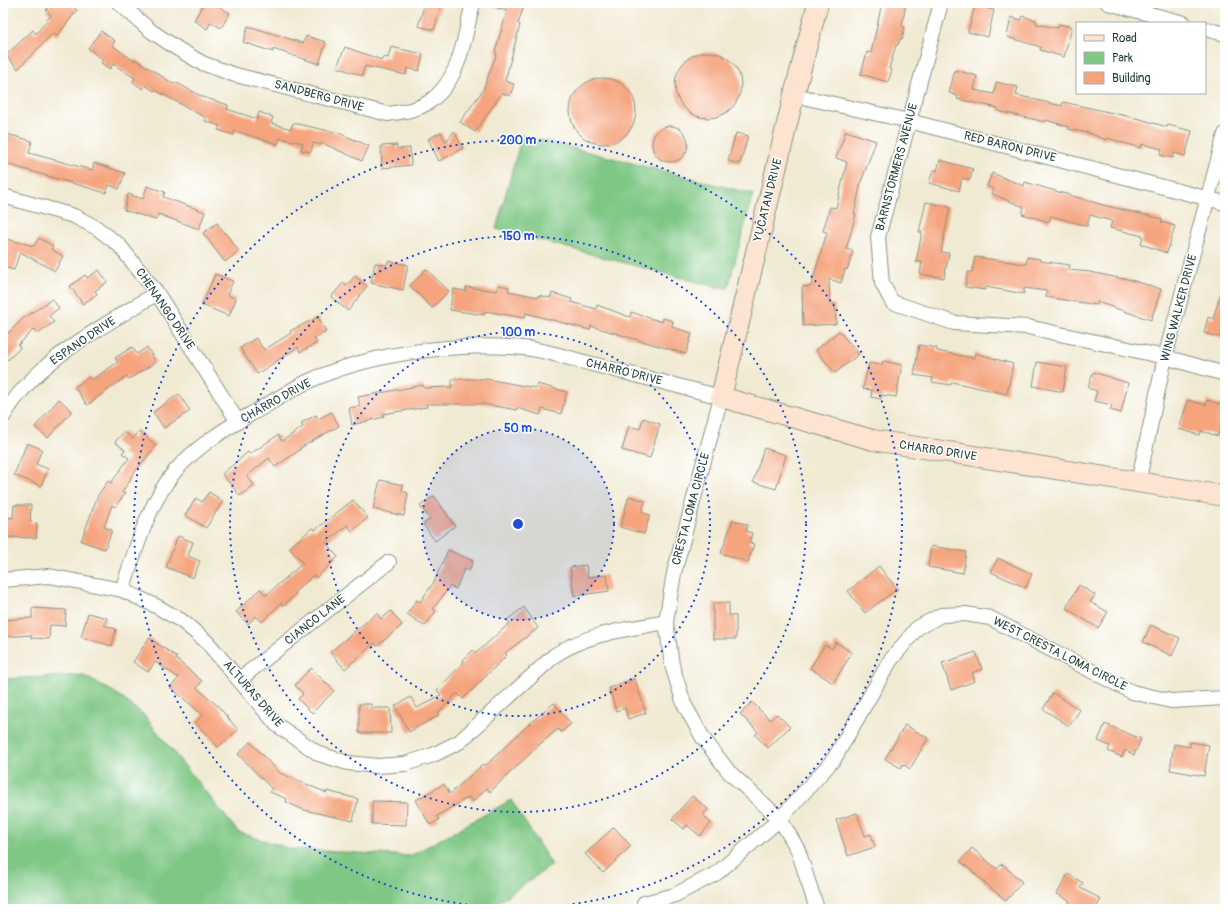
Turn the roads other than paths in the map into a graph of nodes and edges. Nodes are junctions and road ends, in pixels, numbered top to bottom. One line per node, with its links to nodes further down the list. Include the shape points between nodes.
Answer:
1 (119, 3): 2 (street, SANDBERG DRIVE, via 151,31 202,63 232,74 388,114 409,110 428,102 443,90 456,71)
2 (473, 3)
3 (818, 3): 9 (street, YUCATAN DRIVE)
4 (941, 3): 10 (street, BARNSTORMERS AVENUE)
5 (1108, 3): 6 (street)
6 (1180, 22)
7 (1206, 28): 8 (street)
8 (1225, 34)
9 (794, 95): 10 (street, RED BARON DRIVE); 18 (street, YUCATAN DRIVE)
10 (909, 121): 13 (street, RED BARON DRIVE); 16 (street, BARNSTORMERS AVENUE, via 878,237 882,283 892,302 954,322 1028,327)
11 (1225, 134): 13 (street, WING WALKER DRIVE)
12 (3, 196): 15 (street, CHENANGO DRIVE, via 74,216 97,228 119,245)
13 (1208, 198): 14 (street, RED BARON DRIVE); 16 (street, WING WALKER DRIVE)
14 (1225, 203)
15 (157, 293): 19 (street, ESPANO DRIVE, via 54,358 27,383); 20 (street, CHENANGO DRIVE)
16 (1166, 357): 17 (street, BARNSTORMERS AVENUE); 21 (street, WING WALKER DRIVE)
17 (1225, 374)
18 (720, 397): 20 (street, CHARRO DRIVE, via 549,353 512,346 448,347 350,366 307,382); 21 (street, CHARRO DRIVE, via 873,440); 26 (street, CRESTA LOMA CIRCLE, via 674,573)
19 (3, 417)
20 (238, 422): 25 (street, CHARRO DRIVE, via 199,449 176,470 158,497)
21 (1138, 483): 22 (street, CHARRO DRIVE)
22 (1225, 496)
23 (389, 562): 27 (street, CIANCO LANE)
24 (3, 580): 25 (street, ALTURAS DRIVE, via 49,576)
25 (122, 590): 27 (street, ALTURAS DRIVE, via 182,621 207,642)
26 (666, 622): 27 (street, ALTURAS DRIVE, via 596,635 574,643 555,655 459,742 433,755 405,764 378,766 348,763 319,754 277,725); 29 (street, CRESTA LOMA CIRCLE, via 674,672 684,704 703,738 729,772)
27 (240, 679)
28 (1225, 698): 29 (street, WEST CRESTA LOMA CIRCLE, via 1171,701 1132,692 990,618 965,614 941,615 917,628 890,661 834,760)
29 (780, 819): 30 (street, WEST CRESTA LOMA CIRCLE, via 716,873 675,895); 31 (street, CRESTA LOMA CIRCLE, via 798,850)
30 (644, 903)
31 (817, 909)

